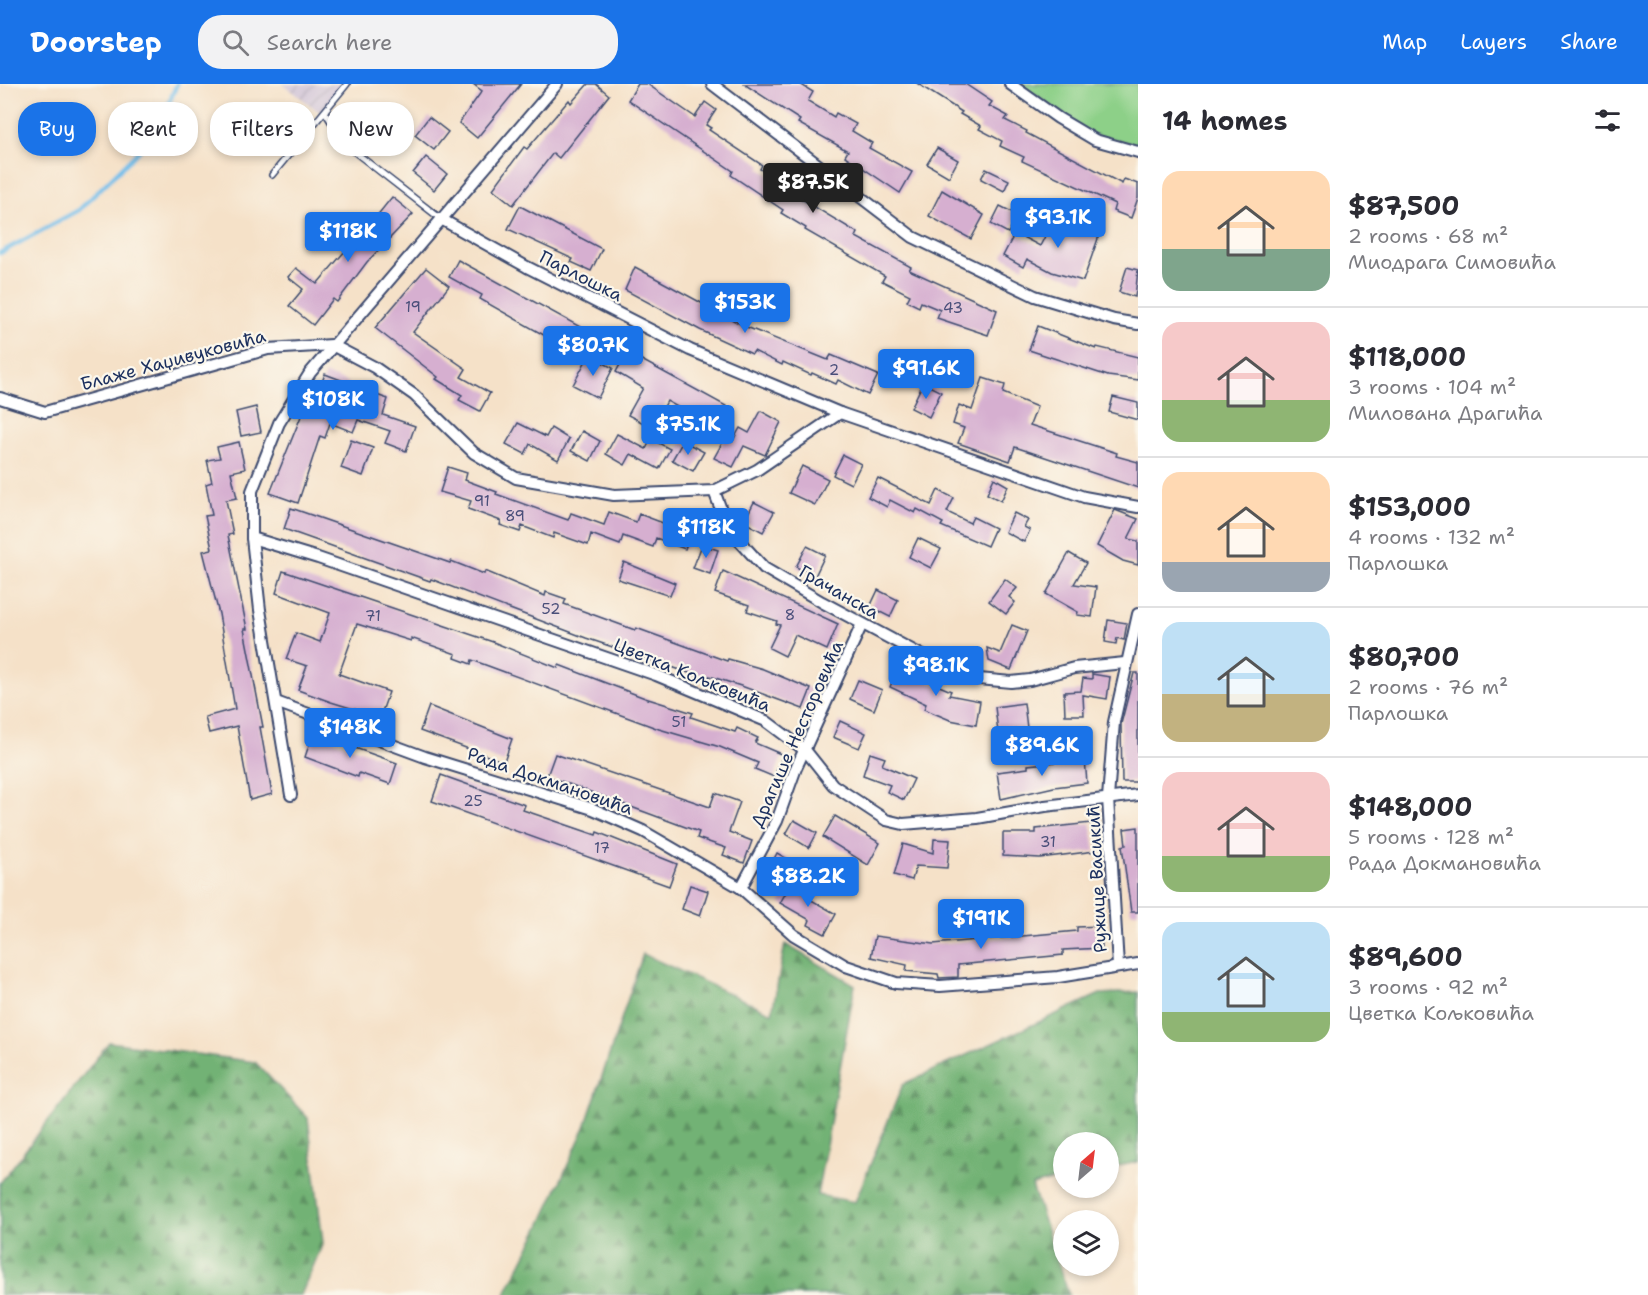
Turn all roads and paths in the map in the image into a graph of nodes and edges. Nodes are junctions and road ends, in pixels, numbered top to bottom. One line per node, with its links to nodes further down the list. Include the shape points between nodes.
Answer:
1 (347, 84): 5 (lane)
2 (557, 84): 8 (street)
3 (712, 84): 9 (street, via 913,237 1035,296)
4 (1010, 84): 6 (street, via 1095,140)
5 (325, 112): 7 (lane); 8 (lane, via 346,145)
6 (1138, 152)
7 (272, 175)
8 (441, 219): 10 (street); 12 (street, Парлошка, via 690,350)
9 (1138, 324)
10 (333, 345): 11 (street, Блаже Хаџивуковића, via 268,350 45,412); 13 (street, via 374,366 474,453 516,478 614,495); 15 (street, via 310,372 279,423 252,491)
11 (0, 398)
12 (840, 413): 13 (street, via 757,470); 14 (street, via 1084,497)
13 (714, 491): 17 (street, Грачанска, via 728,528 764,568)
14 (1138, 507)
15 (252, 538): 19 (street); 20 (street, Цветка Кољковића, via 656,675 766,721)
16 (1138, 614): 18 (street, Ружице Васикић)
17 (862, 624): 18 (street, Грачанска, via 949,670 979,679 1030,680 1074,668); 20 (street, Драгише Несторовића)
18 (1125, 663): 23 (street, Ружице Васикић, via 1114,722)
19 (276, 702): 21 (street); 24 (street, Рада Докмановића, via 425,757 592,809 643,831)
20 (806, 751): 23 (street, Цветка Кољковића, via 833,785 865,809 903,824 977,818); 24 (street, Драгише Несторовића, via 773,831)
21 (291, 795)
22 (1138, 795): 23 (street, Цветка Кољковића)
23 (1108, 798): 26 (street, Ружице Васикић)
24 (741, 888): 26 (street, Рада Докмановића, via 794,935 846,966 896,983 940,986 1058,977)
25 (1138, 964): 26 (street, Рада Докмановића)
26 (1118, 966)

